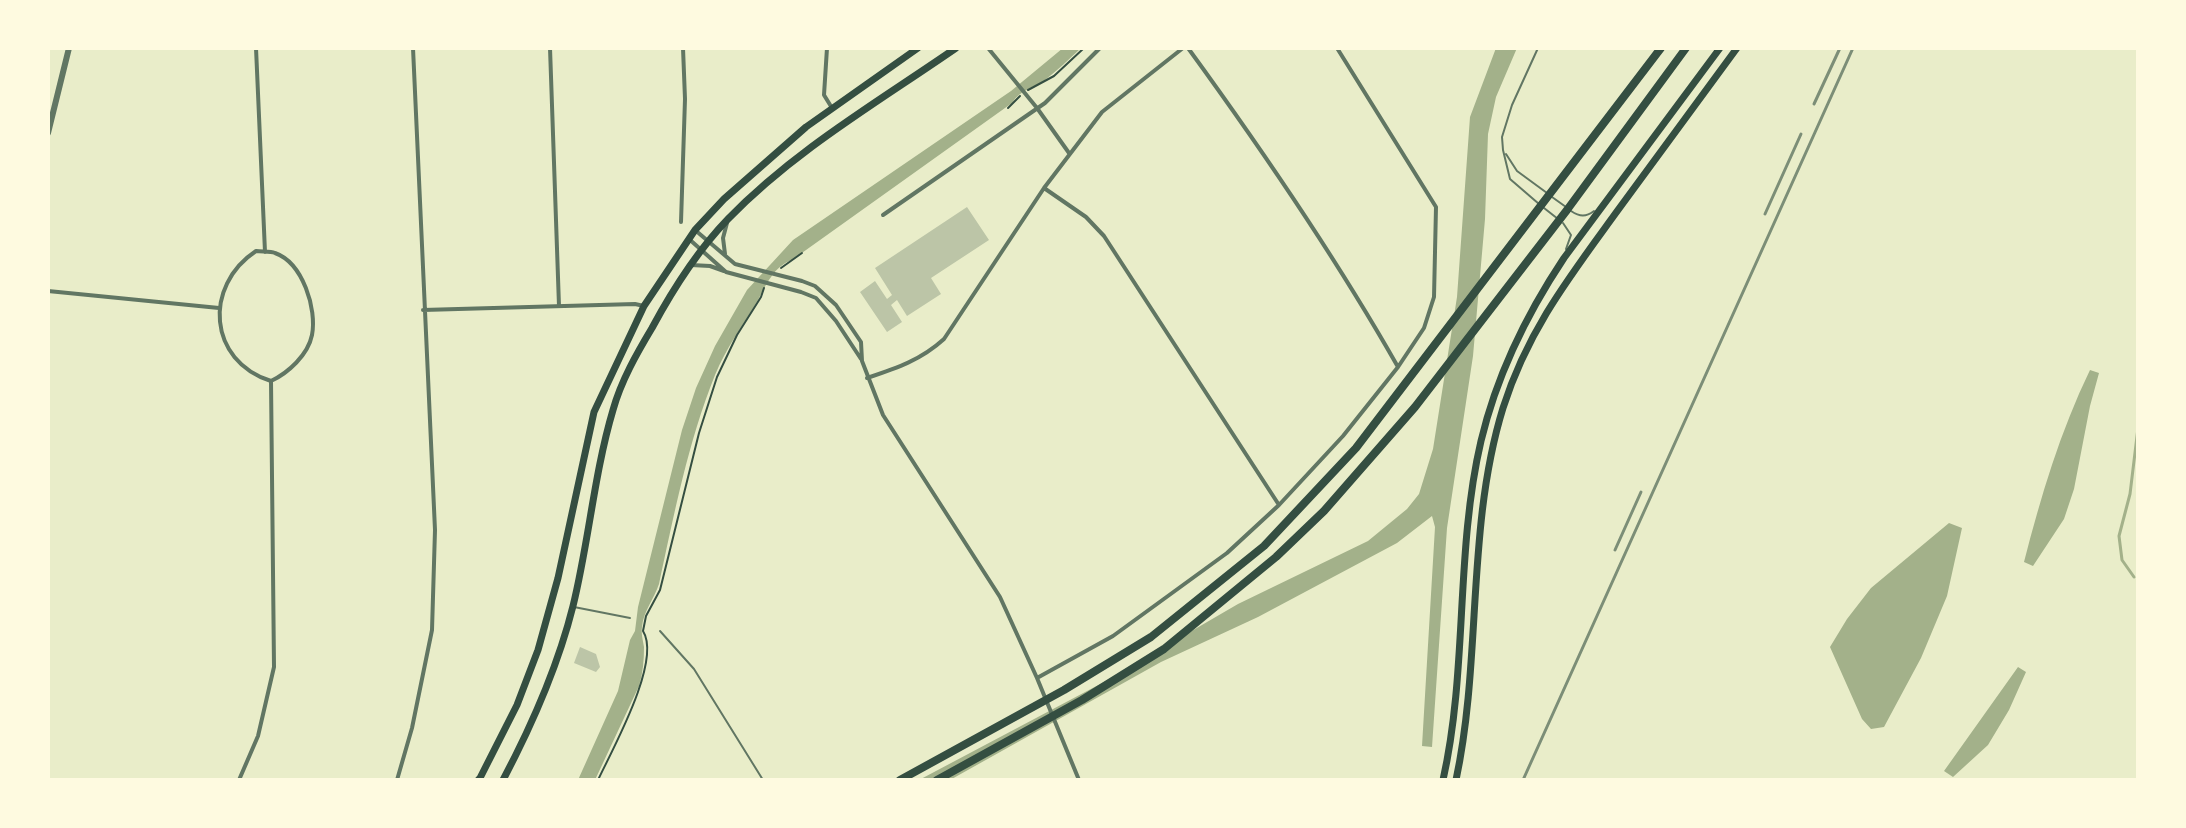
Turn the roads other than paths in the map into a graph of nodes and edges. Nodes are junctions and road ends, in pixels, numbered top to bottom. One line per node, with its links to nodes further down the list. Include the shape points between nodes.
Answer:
1 (69, 48): 20 (street)
2 (256, 48): 32 (street)
3 (413, 48): 41 (street)
4 (550, 48): 38 (street)
5 (683, 48): 27 (street)
6 (827, 48): 18 (street, via 824,95)
7 (918, 48): 18 (main road)
8 (956, 48): 26 (main road, via 835,129)
9 (988, 48): 19 (street)
10 (1100, 48): 19 (street)
11 (1186, 48): 22 (street, via 1102,112); 43 (street, via 1350,283)
12 (1337, 48): 43 (street, via 1436,207 1434,297 1424,328)
13 (1538, 48): 21 (lane, via 1512,105)
14 (1661, 48): 56 (highway, via 1356,448 1264,546 1151,637)
15 (1686, 48): 57 (highway, via 1415,407 1324,511 1164,649)
16 (1720, 48): 24 (main road)
17 (1737, 48): 60 (main road, via 1554,297 1514,378 1488,478 1466,736)
18 (832, 108): 28 (main road, via 764,162)
19 (1037, 108): 22 (street); 25 (street)
20 (48, 133)
21 (1503, 150): 24 (lane, via 1517,171 1578,216); 34 (lane, via 1510,179 1567,227 1571,235)
22 (1069, 153): 23 (street)
23 (1044, 188): 44 (street, via 944,339 912,363); 46 (street, via 1104,236)
24 (1603, 205): 34 (main road)
25 (883, 215)
26 (728, 219): 30 (main road); 33 (street)
27 (681, 222)
28 (695, 230): 29 (main road); 30 (street)
29 (689, 239): 31 (street); 39 (main road)
30 (708, 243): 31 (main road); 33 (street)
31 (702, 250): 35 (main road); 36 (street)
32 (265, 252): 40 (street, via 256,251 236,267); 45 (street, via 284,258 298,272 307,289 313,325 306,351)
33 (725, 256): 42 (street, via 748,269 815,286 836,305 861,342)
34 (1564, 258): 59 (main road, via 1515,343 1481,443)
35 (691, 265): 36 (street); 47 (main road, via 635,357 614,406)
36 (726, 272): 42 (street, via 816,298)
37 (48, 291): 40 (street)
38 (559, 306): 39 (street); 41 (street)
39 (644, 306): 53 (main road, via 594,412 538,650)
40 (219, 308): 45 (street, via 231,352 250,373)
41 (423, 310): 52 (street, via 435,596 412,728)
42 (862, 361): 44 (street)
43 (1398, 367): 46 (street)
44 (867, 378): 50 (street, via 883,415 1000,597)
45 (271, 381): 51 (street, via 274,667 258,736)
46 (1279, 505): 50 (street, via 1227,553 1113,636)
47 (573, 606): 48 (lane); 54 (main road, via 532,721)
48 (630, 618)
49 (660, 631): 55 (lane, via 694,669)
50 (1037, 678): 58 (street)
51 (239, 780)
52 (397, 780)
53 (479, 780)
54 (503, 780)
55 (763, 780)
56 (900, 780)
57 (937, 780)
58 (1079, 780)
59 (1443, 780)
60 (1456, 780)

